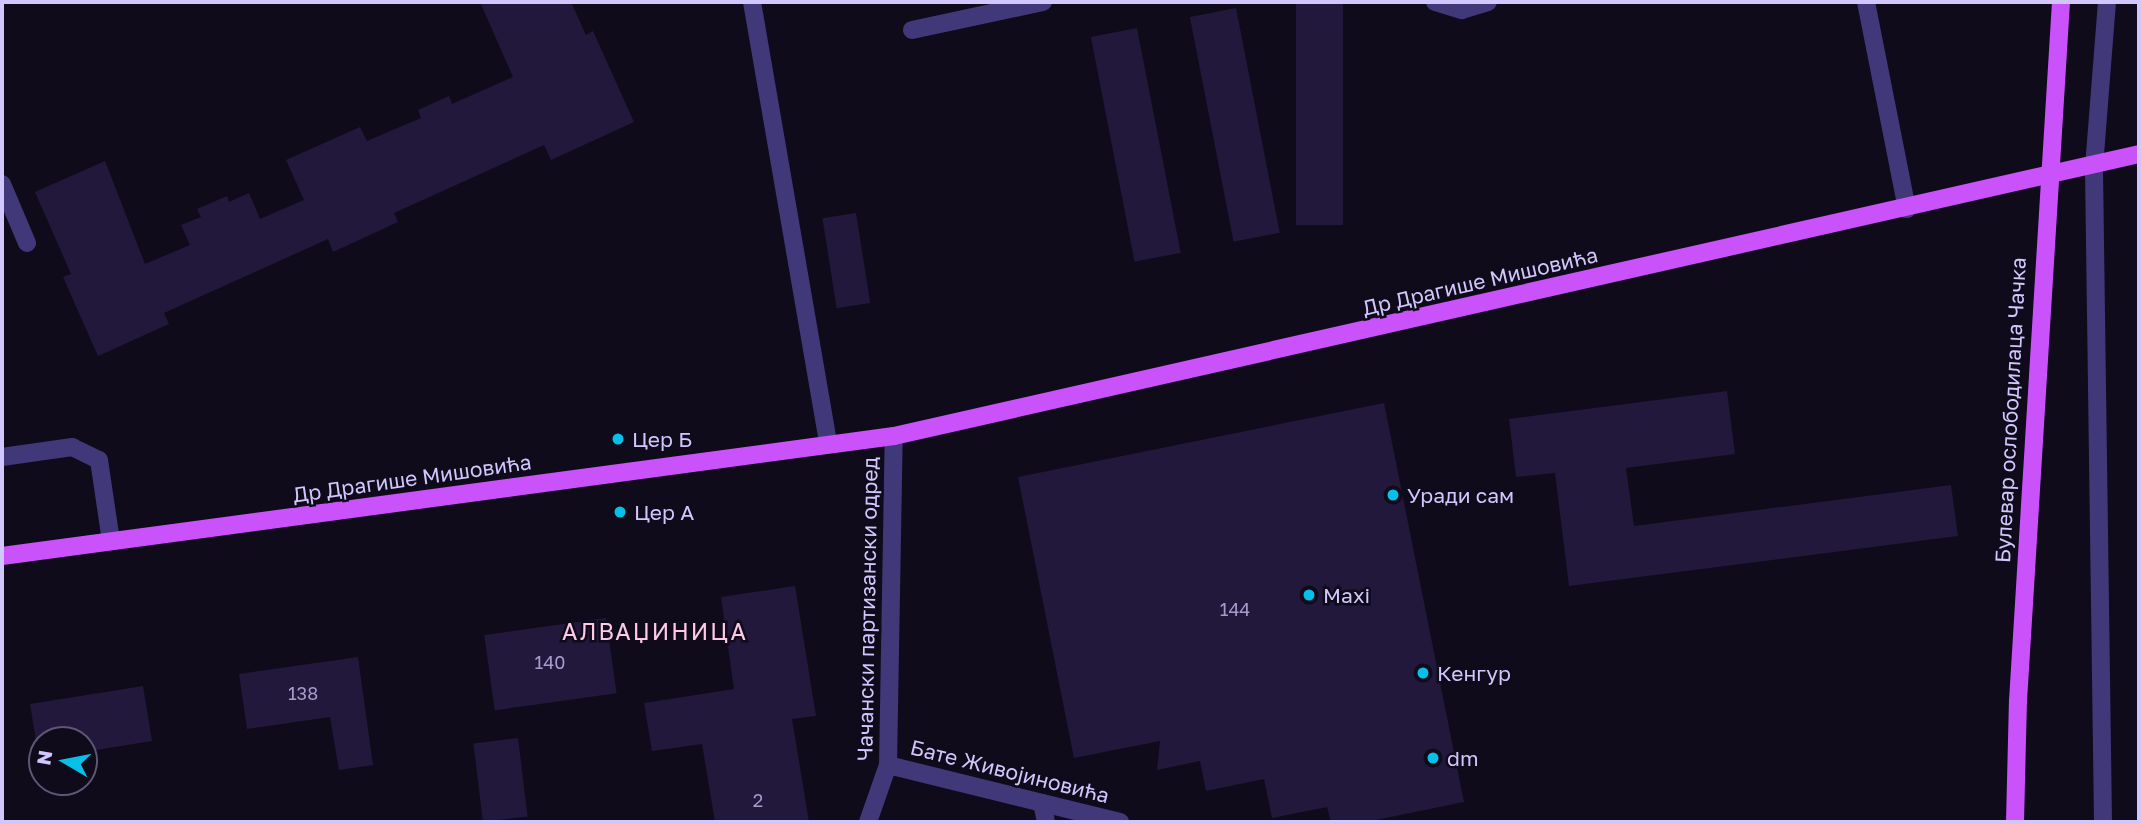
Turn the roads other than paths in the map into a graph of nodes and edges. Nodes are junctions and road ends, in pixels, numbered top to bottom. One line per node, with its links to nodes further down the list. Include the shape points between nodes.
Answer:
1 (752, 2): 17 (street)
2 (1044, 2): 10 (street)
3 (1435, 2): 4 (street, via 1462,10)
4 (1488, 2)
5 (1866, 2): 14 (street)
6 (2061, 2): 26 (main road, Булевар ослободилаца Чачка, bridge, via 2018,701)
7 (2107, 2): 9 (street)
8 (2118, 2): 9 (street)
9 (2105, 24): 12 (street)
10 (912, 30)
11 (2139, 154): 12 (main road, Др Драгише Мишовића)
12 (2094, 167): 14 (main road, Др Драгише Мишовића); 27 (street)
13 (2, 184): 15 (street)
14 (1907, 209): 16 (main road, Др Драгише Мишовића)
15 (27, 243)
16 (894, 436): 17 (main road, Др Драгише Мишовића); 21 (street, Чачански партизански одред)
17 (828, 444): 19 (main road, Др Драгише Мишовића)
18 (2, 457): 19 (street, via 72,447 99,460)
19 (111, 541): 20 (main road, Др Драгише Мишовића)
20 (2, 556)
21 (888, 765): 22 (street, Бате Живојиновића); 23 (street, Чачански партизански одред)
22 (1042, 803): 24 (street); 25 (street, Бате Живојиновића)
23 (868, 822)
24 (1046, 822)
25 (1120, 822)
26 (2015, 822)
27 (2103, 822)

